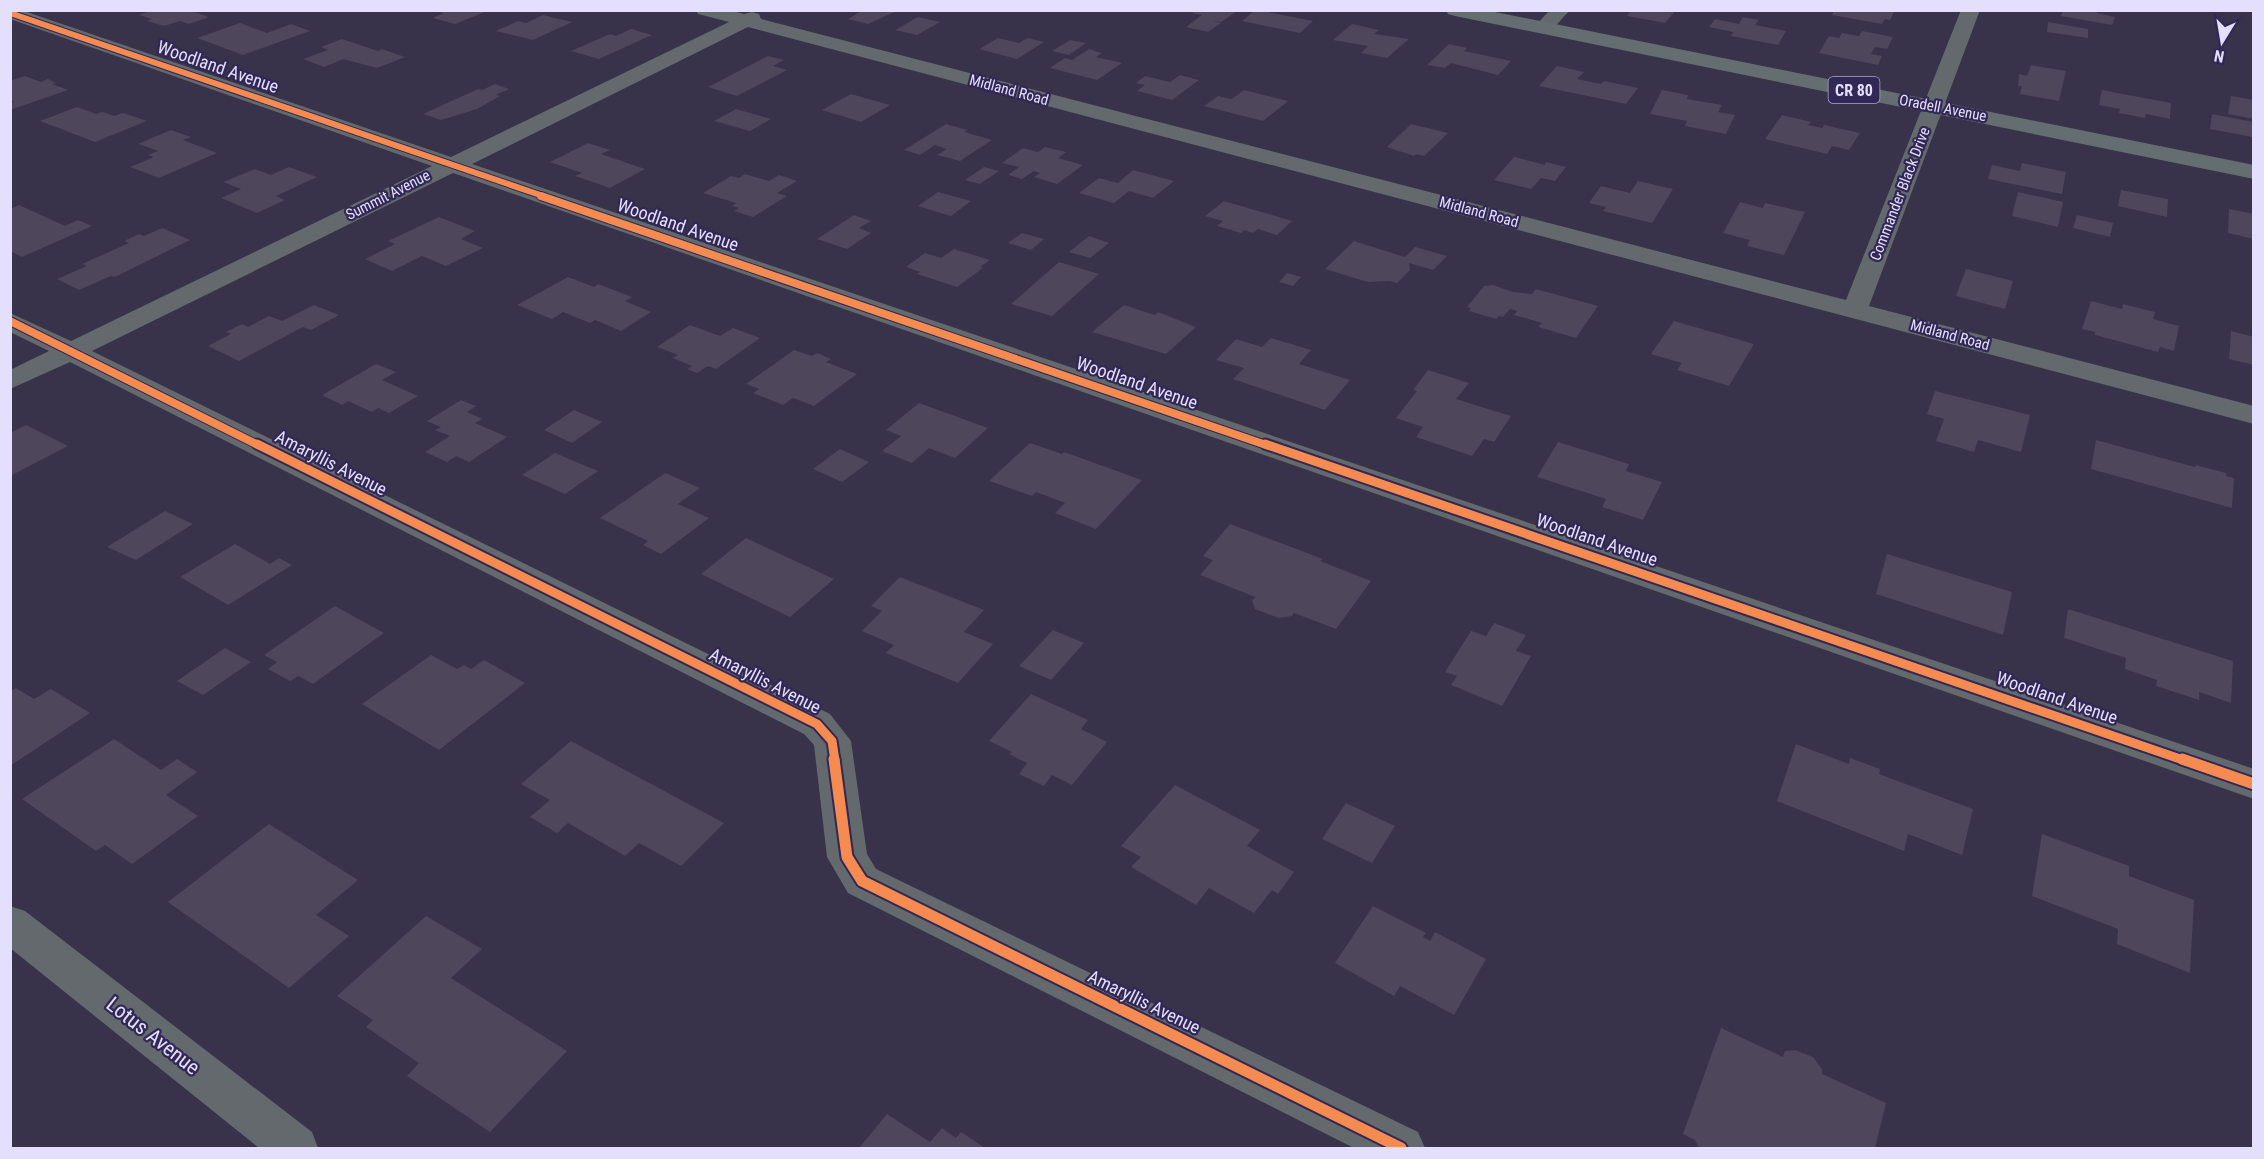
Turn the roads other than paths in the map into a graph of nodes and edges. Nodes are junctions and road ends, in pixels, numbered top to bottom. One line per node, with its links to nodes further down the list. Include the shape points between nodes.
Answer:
1 (705, 10): 7 (street, Midland Road)
2 (767, 10): 7 (street, Summit Avenue)
3 (1455, 10): 8 (main road, Oradell Avenue / CR 80)
4 (1562, 10): 8 (street)
5 (1971, 10): 9 (street, Commander Black Drive)
6 (10, 13): 10 (street, Woodland Avenue)
7 (745, 21): 10 (street, Summit Avenue); 12 (street, Midland Road)
8 (1543, 28): 9 (main road, Oradell Avenue / CR 80)
9 (1935, 106): 11 (main road, Oradell Avenue / CR 80); 12 (street, Commander Black Drive)
10 (449, 164): 14 (street, Summit Avenue); 17 (street, Woodland Avenue)
11 (2253, 172)
12 (1855, 309): 16 (street, Midland Road)
13 (10, 321): 14 (street, Amaryllis Avenue)
14 (72, 352): 15 (street, Summit Avenue); 20 (street, Amaryllis Avenue, via 817,724 832,741 847,857 862,881)
15 (10, 381)
16 (2253, 415)
17 (2253, 783)
18 (10, 923): 19 (street, Lotus Avenue)
19 (295, 1149)
20 (1401, 1149)

